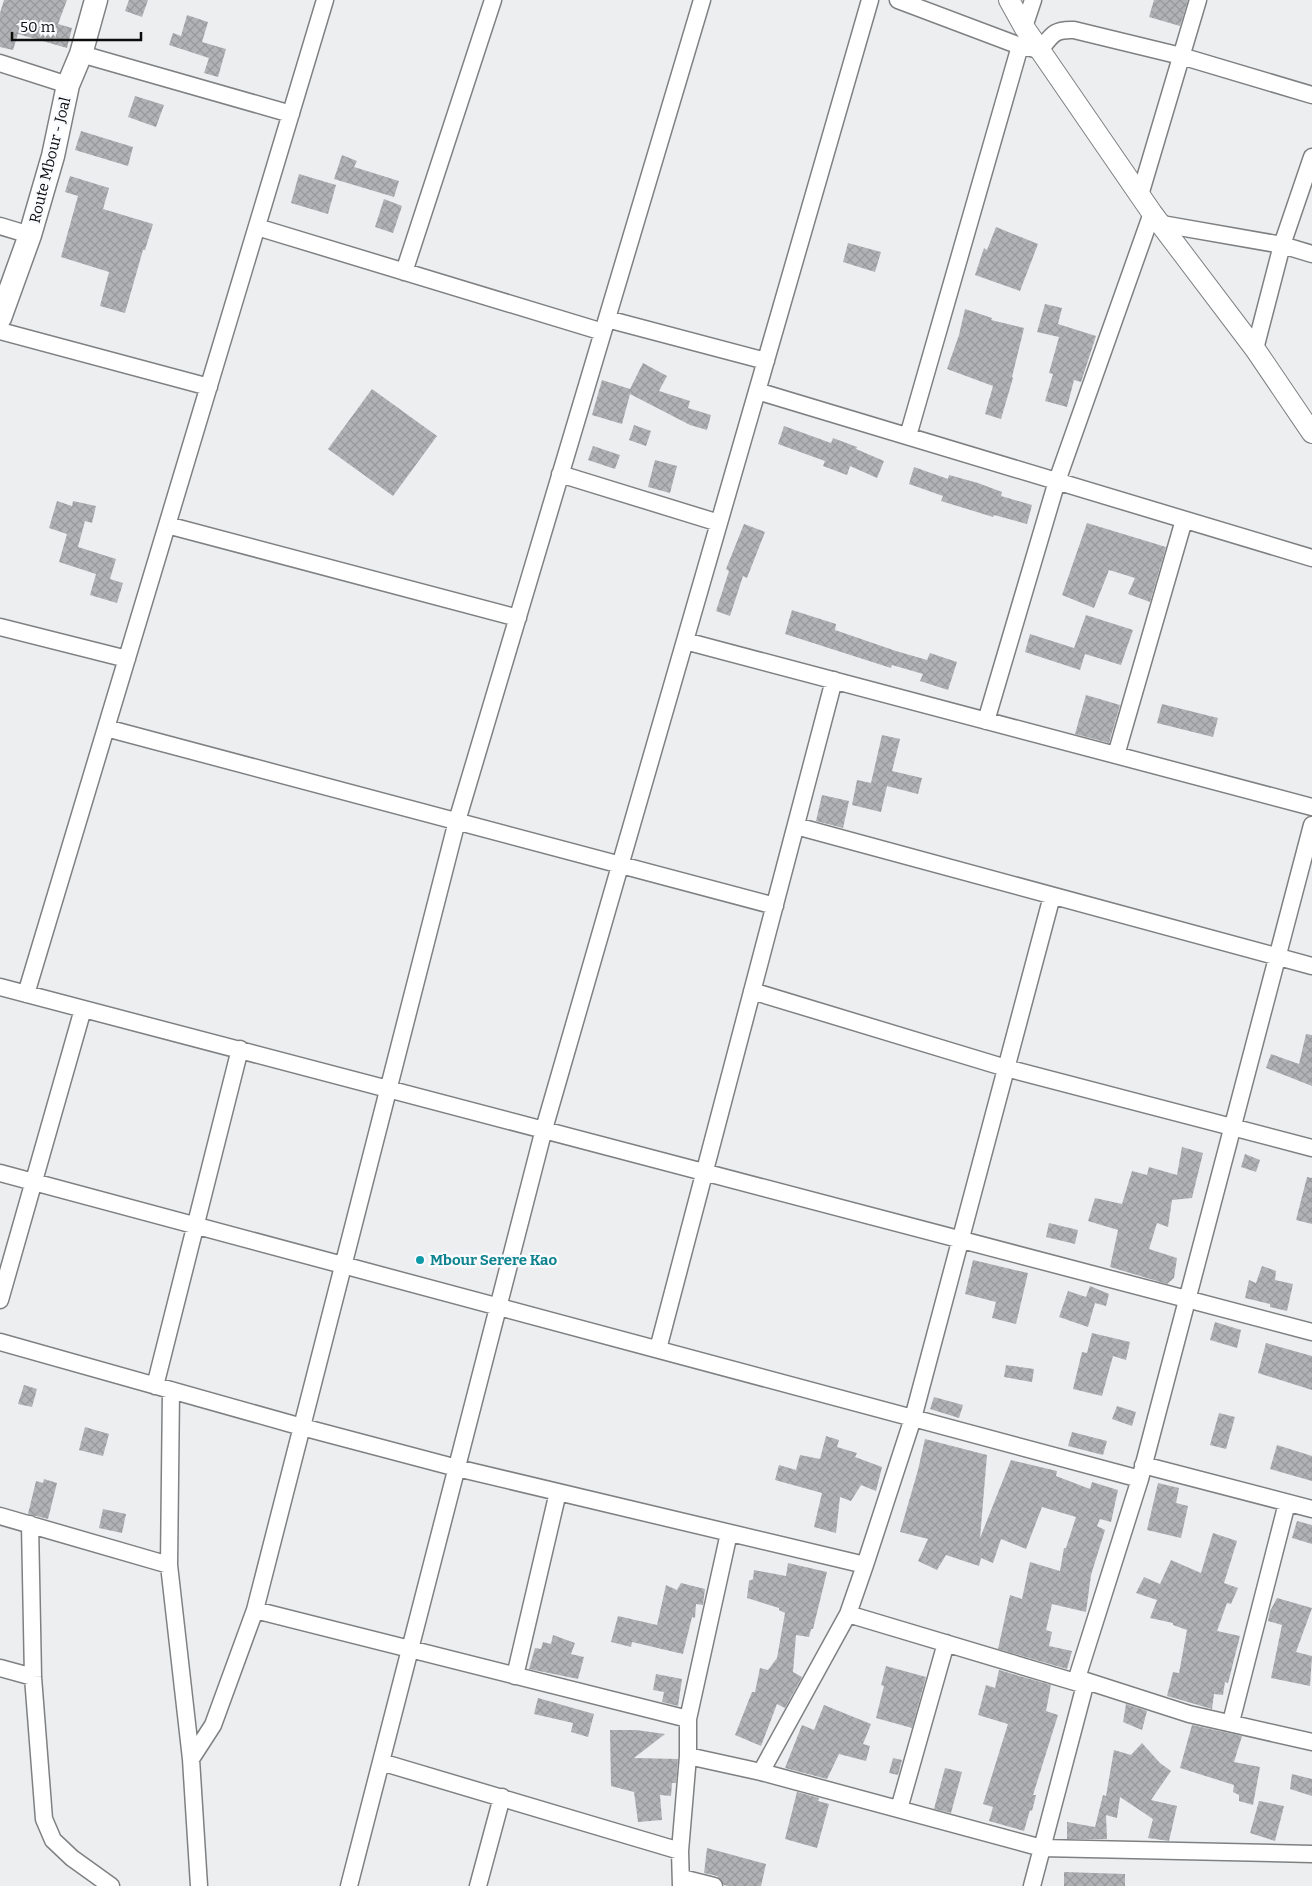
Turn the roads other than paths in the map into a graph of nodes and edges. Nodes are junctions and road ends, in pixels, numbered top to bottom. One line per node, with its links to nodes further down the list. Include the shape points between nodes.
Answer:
1 (96, 0): 12 (main road, Route Mbour - Joal)
2 (325, 0): 17 (street)
3 (493, 0): 26 (street)
4 (702, 0): 28 (street)
5 (870, 0): 31 (street)
6 (898, 0): 10 (street)
7 (1009, 0): 10 (street)
8 (1033, 0): 10 (street)
9 (1198, 0): 13 (street)
10 (1022, 36): 11 (street); 35 (street)
11 (1040, 50): 13 (street, via 1060,30 1074,30); 19 (street)
12 (81, 54): 15 (main road, Route Mbour - Joal); 17 (street)
13 (1181, 56): 16 (street); 19 (street)
14 (0, 63): 15 (street)
15 (68, 86): 23 (main road, Route Mbour - Joal, via 53,156)
16 (1312, 95)
17 (291, 114): 22 (street)
18 (1312, 157): 24 (street)
19 (1140, 195): 20 (street)
20 (1157, 218): 24 (street); 30 (street); 37 (street)
21 (0, 226): 23 (street)
22 (256, 227): 26 (street); 32 (street)
23 (30, 235): 27 (main road, Route Mbour - Joal)
24 (1282, 245): 25 (street); 30 (street)
25 (1312, 254)
26 (404, 272): 28 (street)
27 (0, 318)
28 (605, 325): 31 (street); 36 (street)
29 (0, 331): 32 (street)
30 (1255, 349): 34 (street)
31 (766, 361): 33 (street)
32 (208, 387): 40 (street)
33 (757, 391): 35 (street); 39 (street)
34 (1312, 433)
35 (908, 436): 37 (street)
36 (560, 474): 39 (street); 42 (street)
37 (1057, 481): 38 (street); 47 (street)
38 (1184, 520): 41 (street); 49 (street)
39 (719, 523): 44 (street)
40 (167, 525): 42 (street); 45 (street)
41 (1312, 558)
42 (518, 618): 51 (street)
43 (0, 627): 45 (street)
44 (685, 641): 46 (street); 54 (street)
45 (127, 659): 48 (street)
46 (834, 680): 47 (street); 53 (street)
47 (986, 721): 49 (street)
48 (106, 728): 51 (street); 61 (street)
49 (1116, 755): 50 (street)
50 (1312, 807)
51 (457, 821): 54 (street); 65 (street)
52 (1312, 825): 57 (street)
53 (796, 826): 55 (street); 56 (street)
54 (620, 865): 56 (street); 67 (street)
55 (1052, 896): 57 (street); 64 (street)
56 (775, 906): 60 (street)
57 (1277, 957): 58 (street); 66 (street)
58 (1312, 966)
59 (0, 987): 61 (street)
60 (752, 991): 64 (street); 69 (street)
61 (26, 994): 62 (street)
62 (83, 1009): 63 (street); 71 (street)
63 (240, 1049): 65 (street); 72 (street)
64 (1006, 1068): 66 (street); 73 (street)
65 (389, 1088): 67 (street); 74 (street)
66 (1233, 1127): 68 (street); 75 (street)
67 (544, 1129): 69 (street); 77 (street)
68 (1312, 1148)
69 (705, 1171): 73 (street); 80 (street)
70 (0, 1173): 71 (street)
71 (34, 1182): 72 (street); 76 (street)
72 (196, 1226): 74 (street); 81 (street)
73 (961, 1239): 75 (street); 82 (street)
74 (344, 1265): 77 (street); 83 (street)
75 (1187, 1299): 78 (street); 85 (street)
76 (0, 1300)
77 (498, 1306): 80 (street); 84 (street)
78 (1312, 1332)
79 (0, 1342): 81 (street)
80 (658, 1349): 82 (street)
81 (163, 1388): 83 (street); 93 (street)
82 (913, 1418): 85 (street); 92 (street)
83 (302, 1427): 84 (street); 94 (street)
84 (457, 1468): 86 (street); 97 (street)
85 (1142, 1471): 87 (street); 101 (street)
86 (558, 1492): 91 (street); 99 (street)
87 (1287, 1503): 88 (street); 103 (street)
88 (1312, 1510)
89 (0, 1516): 90 (street)
90 (30, 1524): 93 (street); 100 (street)
91 (729, 1534): 92 (street); 102 (street)
92 (865, 1565): 95 (street)
93 (169, 1566): 106 (street)
94 (255, 1610): 97 (street); 106 (street, via 214,1725)
95 (848, 1614): 96 (street); 108 (street)
96 (946, 1643): 101 (street); 110 (street)
97 (410, 1649): 99 (street); 107 (street)
98 (0, 1668): 100 (street)
99 (515, 1676): 102 (street)
100 (33, 1677): 115 (street, via 44,1819 53,1840)
101 (1081, 1681): 103 (street, via 1189,1714); 111 (street)
102 (688, 1719): 105 (street)
103 (1231, 1722): 104 (street)
104 (1312, 1742)
105 (688, 1756): 108 (street); 112 (street)
106 (191, 1759): 116 (street)
107 (381, 1762): 109 (street); 117 (street)
108 (761, 1772): 110 (street)
109 (502, 1797): 112 (street); 118 (street)
110 (899, 1809): 111 (street)
111 (1042, 1848): 113 (street); 120 (street)
112 (680, 1851): 114 (street)
113 (1312, 1854)
114 (682, 1882): 119 (street)
115 (111, 1886)
116 (199, 1886)
117 (349, 1886)
118 (478, 1886)
119 (714, 1886)
120 (1032, 1886)

